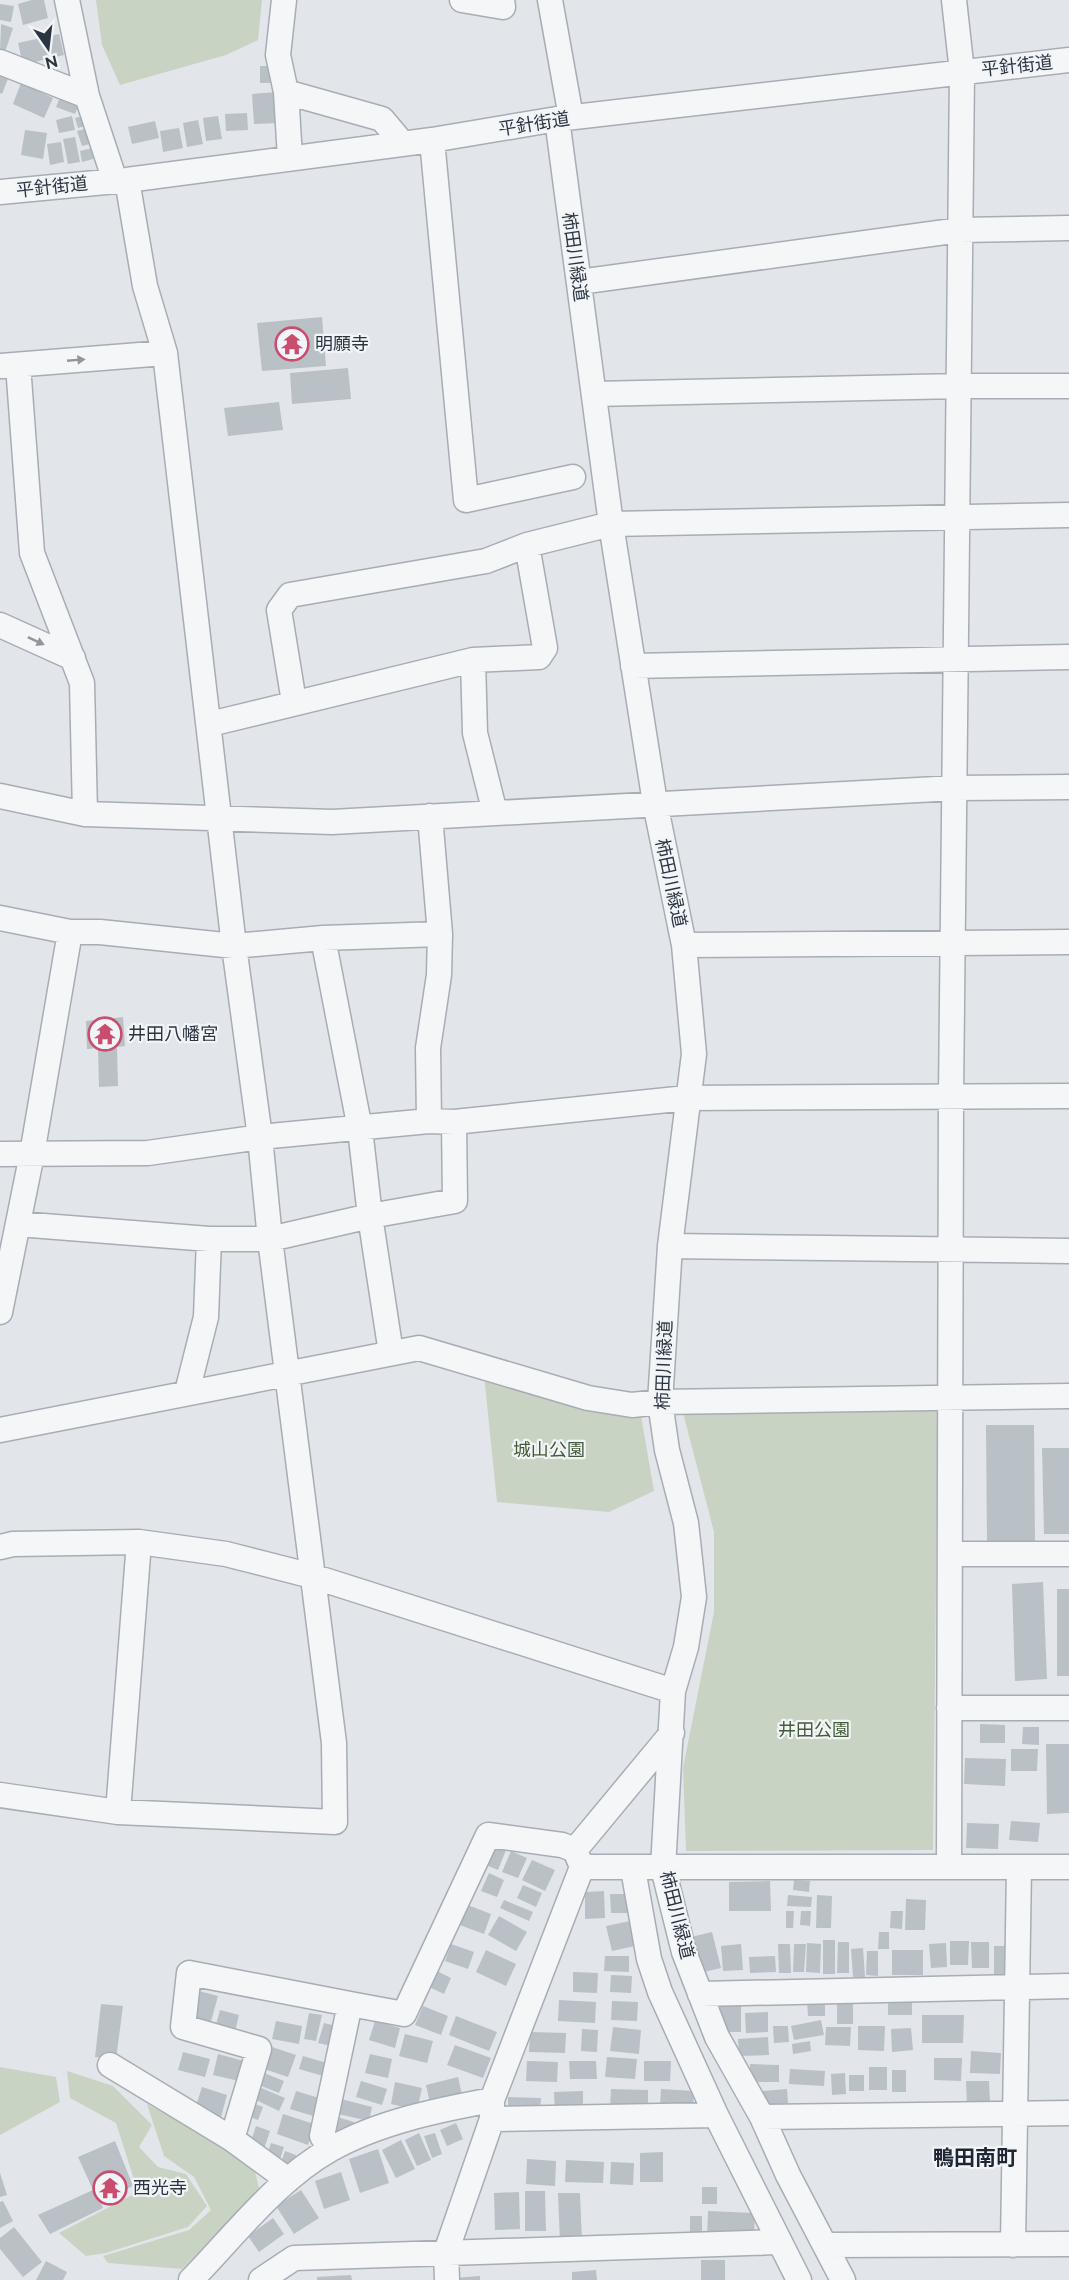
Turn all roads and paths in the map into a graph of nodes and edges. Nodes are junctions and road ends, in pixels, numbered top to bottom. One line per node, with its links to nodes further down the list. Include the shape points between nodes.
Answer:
1 (67, 0): 11 (street)
2 (284, 0): 10 (street, via 278,56)
3 (462, 0): 4 (street, via 503,7)
4 (502, 0)
5 (550, 0): 12 (street, 柿田川緑道)
6 (954, 0): 9 (street)
7 (1069, 60): 9 (street, 平針街道)
8 (0, 62): 11 (street)
9 (962, 72): 12 (street, 平針街道); 19 (street)
10 (286, 92): 14 (street, via 382,119); 15 (street)
11 (87, 96): 16 (street)
12 (564, 118): 13 (street, 平針街道); 20 (street, 柿田川緑道)
13 (432, 140): 14 (street, 平針街道); 26 (street, via 466,500)
14 (403, 144): 15 (street, 平針街道)
15 (290, 158): 16 (street, 平針街道)
16 (121, 181): 17 (street, 平針街道); 21 (street)
17 (0, 192)
18 (1069, 228): 19 (street)
19 (960, 230): 20 (street); 23 (street)
20 (579, 282): 25 (street, 柿田川緑道)
21 (165, 353): 22 (street, one-way to 21); 38 (street)
22 (9, 365): 33 (street, via 32,553)
23 (959, 386): 24 (street); 25 (street); 28 (street)
24 (1069, 386)
25 (594, 394): 29 (street, 柿田川緑道)
26 (573, 477)
27 (1069, 515): 28 (street)
28 (957, 516): 29 (street); 35 (street)
29 (611, 524): 30 (street); 36 (street, 柿田川緑道)
30 (527, 545): 34 (street, via 545,648 539,657); 37 (street, via 486,561 290,595 279,610)
31 (0, 625): 33 (street, one-way to 33)
32 (1069, 657): 35 (street)
33 (73, 658): 44 (street, via 82,683)
34 (473, 660): 37 (street); 43 (street, via 475,733)
35 (956, 660): 36 (street); 40 (street)
36 (633, 666): 42 (street, 柿田川緑道)
37 (294, 702): 38 (street)
38 (210, 724): 46 (street)
39 (1069, 787): 40 (street)
40 (955, 788): 42 (street); 52 (street)
41 (0, 796): 44 (street)
42 (655, 803): 43 (street); 53 (street, 柿田川緑道)
43 (495, 813): 45 (street)
44 (85, 814): 46 (street)
45 (430, 816): 46 (street, via 332,822); 49 (street)
46 (221, 820): 54 (street)
47 (0, 918): 48 (street)
48 (70, 932): 54 (street); 63 (street)
49 (440, 934): 50 (street); 58 (street, via 439,975 428,1048)
50 (323, 938): 54 (street); 60 (street)
51 (1069, 942): 52 (street)
52 (953, 944): 53 (street); 56 (street)
53 (684, 945): 57 (street, 柿田川緑道, via 694,1054)
54 (234, 946): 61 (street)
55 (1069, 1095): 56 (street)
56 (951, 1096): 57 (street); 69 (street)
57 (687, 1098): 59 (street); 68 (street, 柿田川緑道)
58 (429, 1121): 59 (street); 60 (street)
59 (454, 1122): 64 (street, via 455,1201)
60 (360, 1129): 61 (street); 64 (street)
61 (260, 1137): 63 (street, via 148,1153); 67 (street)
62 (0, 1154): 63 (street)
63 (32, 1154): 65 (street)
64 (369, 1216): 67 (street); 72 (street)
65 (18, 1224): 66 (street); 71 (street)
66 (209, 1239): 67 (street); 74 (street, via 206,1317)
67 (270, 1239): 73 (street)
68 (670, 1246): 69 (street); 77 (street, 柿田川緑道)
69 (951, 1250): 70 (street); 76 (street)
70 (1069, 1251)
71 (0, 1312)
72 (391, 1353): 73 (street); 77 (street, via 419,1348 588,1398 632,1405)
73 (287, 1373): 74 (street); 83 (street)
74 (187, 1392): 78 (street)
75 (1069, 1396): 76 (street)
76 (950, 1398): 77 (street); 81 (street)
77 (660, 1402): 84 (street, 柿田川緑道, via 667,1450 686,1523 694,1598 686,1647)
78 (0, 1430)
79 (139, 1542): 80 (street); 83 (street, via 226,1554); 89 (street)
80 (0, 1547)
81 (950, 1554): 82 (street); 86 (street)
82 (1069, 1554)
83 (312, 1576): 84 (street); 89 (street, via 334,1743 335,1822)
84 (673, 1690): 87 (street, 柿田川緑道)
85 (1069, 1707): 86 (street)
86 (949, 1708): 91 (street)
87 (672, 1733): 90 (street); 94 (street, 柿田川緑道)
88 (0, 1796): 89 (street)
89 (118, 1812)
90 (579, 1859): 95 (street); 99 (street, via 562,1845 488,1835 404,2014); 101 (street)
91 (949, 1867): 92 (street); 94 (street)
92 (1019, 1867): 93 (street); 97 (street)
93 (1069, 1867)
94 (663, 1868): 95 (street); 98 (street, 柿田川緑道, via 684,1952)
95 (633, 1869): 104 (street, via 649,1959 660,1992)
96 (1069, 1986): 97 (street)
97 (1017, 1988): 98 (street); 103 (street)
98 (700, 1994): 105 (street, 柿田川緑道, via 717,2037)
99 (350, 2004): 106 (street, via 189,1973 183,2027 259,2049); 107 (street, via 322,2136)
100 (110, 2065): 106 (street)
101 (492, 2110): 104 (street); 107 (street, via 444,2109 371,2131); 113 (street)
102 (1069, 2113): 103 (street)
103 (1015, 2114): 105 (street); 111 (street)
104 (716, 2115): 109 (street)
105 (762, 2117): 112 (street, 柿田川緑道)
106 (232, 2139): 108 (street)
107 (330, 2149): 108 (street)
108 (288, 2180): 114 (street)
109 (779, 2242): 113 (street); 117 (street)
110 (1069, 2244): 111 (street)
111 (1013, 2245): 112 (street)
112 (825, 2246): 118 (street, 柿田川緑道)
113 (446, 2252): 115 (street, via 294,2258); 116 (street)
114 (191, 2280)
115 (261, 2280)
116 (447, 2280)
117 (799, 2280)
118 (843, 2280)

